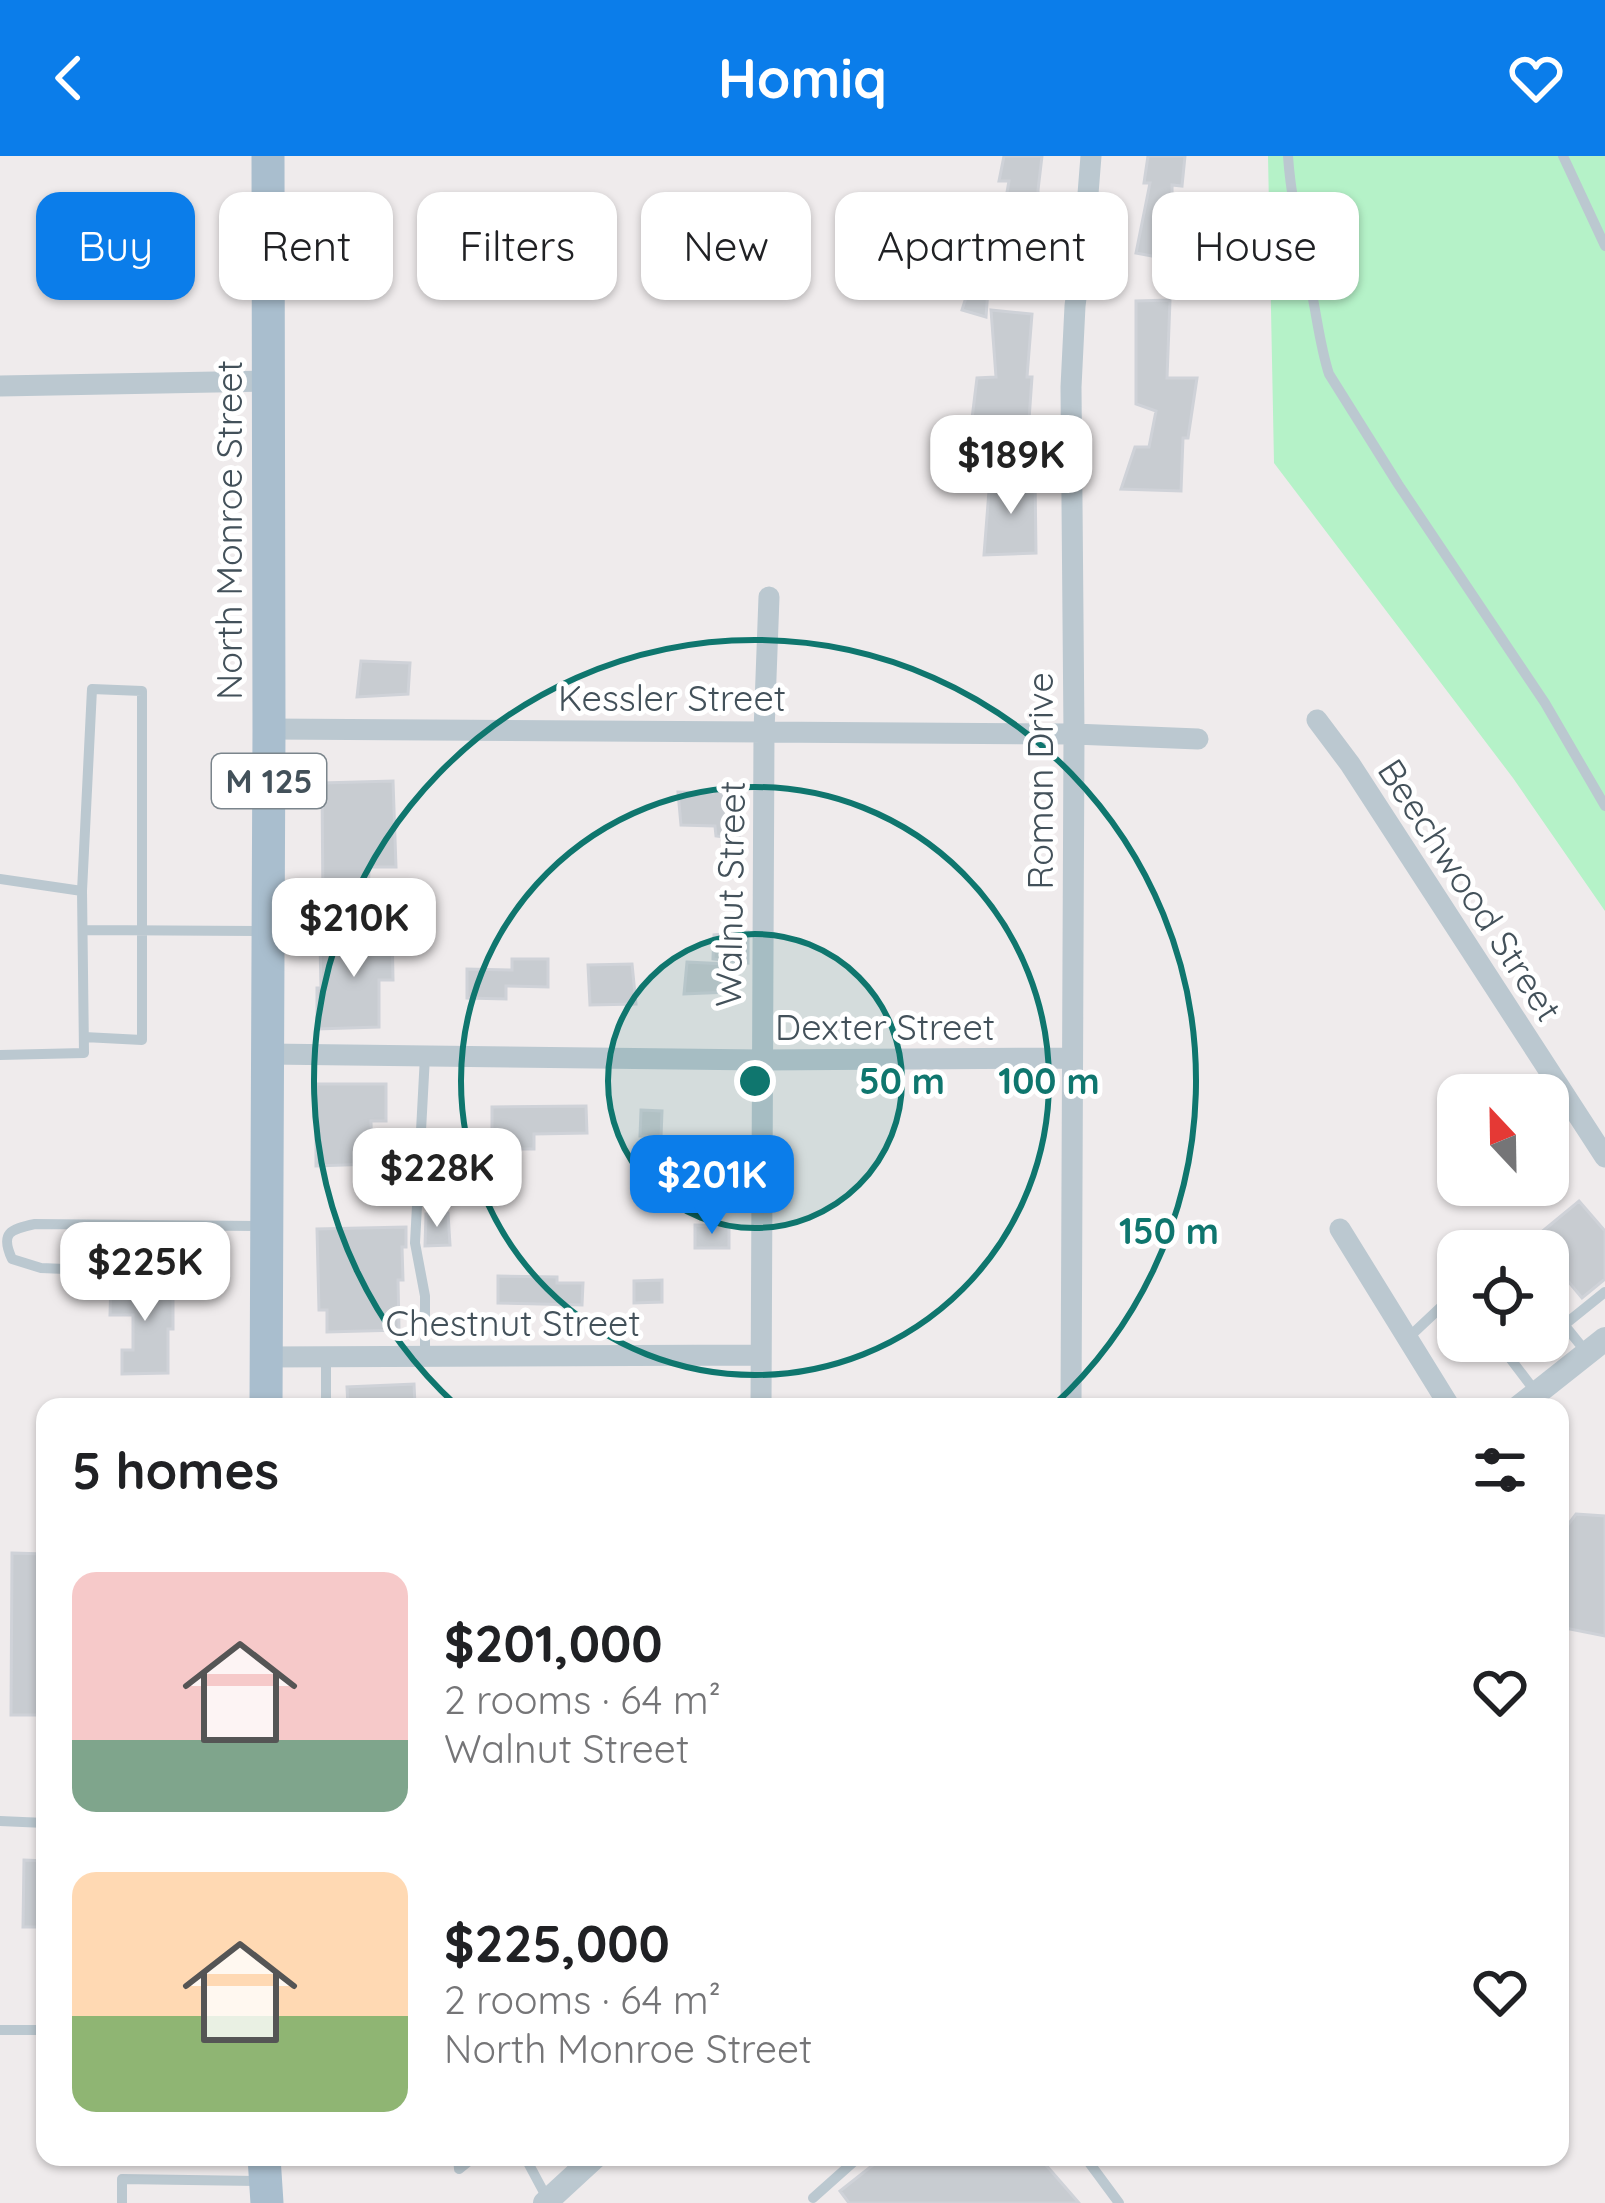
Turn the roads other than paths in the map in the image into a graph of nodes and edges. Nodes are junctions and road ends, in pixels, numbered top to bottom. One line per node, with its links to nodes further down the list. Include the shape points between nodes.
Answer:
1 (268, 156): 6 (main road, North Monroe Street / M 125)
2 (1091, 156): 12 (street, Roman Drive, via 1071,387)
3 (1288, 156): 14 (lane, via 1329,374)
4 (1563, 156): 5 (lane)
5 (1605, 246)
6 (267, 381): 7 (street); 10 (main road, North Monroe Street / M 125)
7 (0, 386)
8 (769, 597): 11 (street, Walnut Street)
9 (1317, 720): 26 (street, Beechwood Street)
10 (269, 729): 11 (street, Kessler Street); 19 (main road, North Monroe Street / M 125)
11 (764, 731): 12 (street, Kessler Street); 25 (street, Walnut Street)
12 (1074, 734): 13 (street, Kessler Street); 24 (street, Roman Drive)
13 (1198, 739)
14 (1605, 806)
15 (0, 879): 16 (lane)
16 (82, 891): 17 (lane); 18 (lane, via 92,689 142,691)
17 (84, 930): 18 (lane); 20 (lane)
18 (142, 931): 19 (lane); 20 (lane, via 142,1040)
19 (268, 932): 22 (main road, North Monroe Street / M 125)
20 (84, 1037): 21 (lane, via 84,1053)
21 (0, 1054)
22 (268, 1054): 23 (street, Dexter Street); 28 (main road, North Monroe Street / M 125)
23 (425, 1056): 25 (street, Dexter Street); 37 (lane, via 416,1243)
24 (1072, 1058): 25 (street, Dexter Street); 44 (street, Roman Drive)
25 (761, 1060): 36 (street, Walnut Street)
26 (1605, 1157)
27 (202, 1226): 27 (lane, via 35,1224 16,1228 4,1245 12,1259 41,1268 184,1274); 28 (lane)
28 (267, 1226): 38 (main road, North Monroe Street / M 125)
29 (1340, 1229): 34 (street)
30 (1605, 1292): 32 (lane)
31 (1437, 1311): 34 (lane)
32 (1569, 1321)
33 (1569, 1328): 35 (lane)
34 (1407, 1339): 45 (street)
35 (1596, 1346): 47 (street)
36 (761, 1354): 37 (street, Chestnut Street); 43 (street, Walnut Street)
37 (425, 1356): 39 (street, Chestnut Street)
38 (266, 1357): 39 (street, Chestnut Street); 41 (main road, North Monroe Street / M 125)
39 (326, 1357): 42 (lane)
40 (1508, 1362): 46 (lane)
41 (266, 1398)
42 (326, 1398)
43 (761, 1398)
44 (1071, 1398)
45 (1444, 1398)
46 (1527, 1398)
47 (1531, 1398)
48 (0, 1821): 49 (lane)
49 (36, 1823)
50 (0, 2030): 51 (lane)
51 (36, 2030)
52 (529, 2166): 58 (lane)
53 (585, 2166): 58 (street)
54 (849, 2166): 57 (lane)
55 (1092, 2166): 60 (lane)
56 (265, 2180): 59 (lane, via 122,2179)
57 (812, 2201)
58 (547, 2202)
59 (122, 2203)
60 (1119, 2203)

